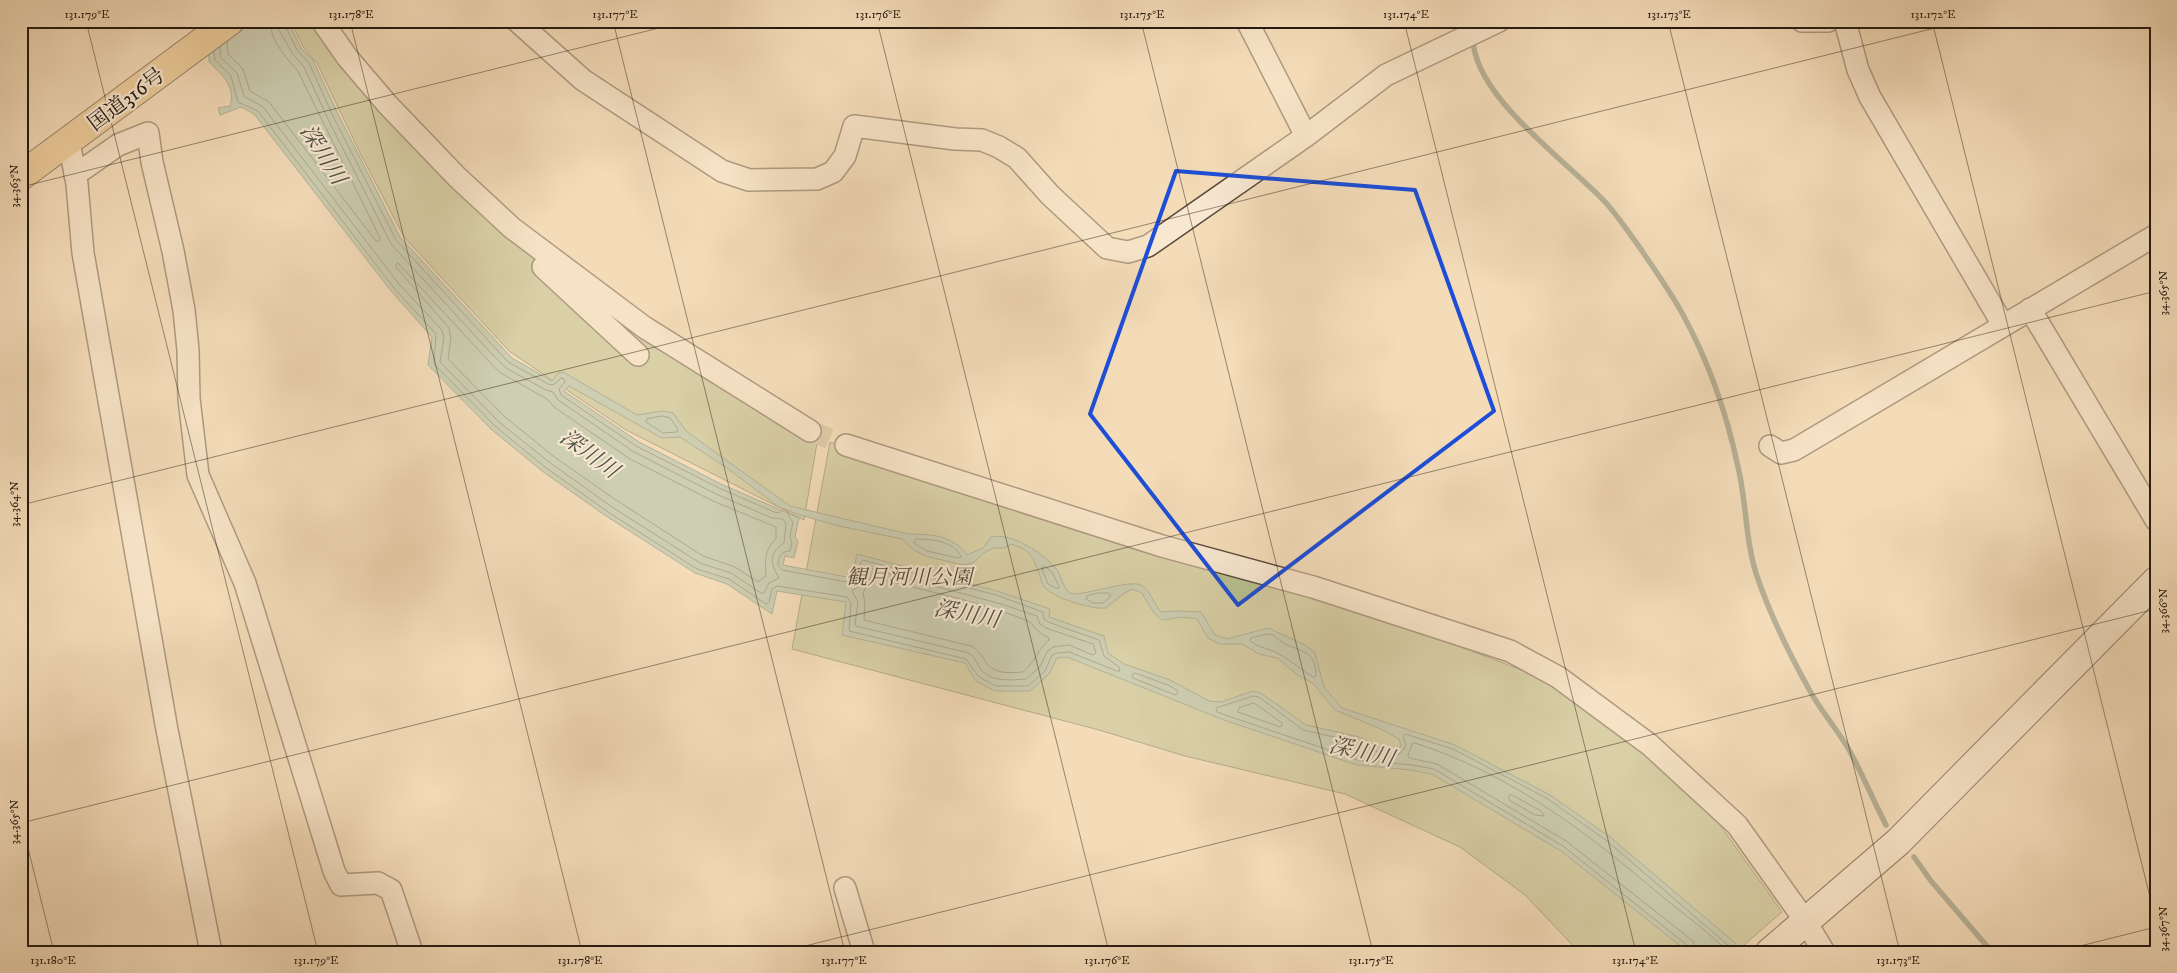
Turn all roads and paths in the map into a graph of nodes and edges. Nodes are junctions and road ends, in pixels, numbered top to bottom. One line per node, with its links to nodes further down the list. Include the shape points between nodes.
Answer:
1 (230, 21): 10 (highway, 国道316号)
2 (322, 21): 14 (street, via 347,57 388,104 457,177)
3 (517, 21): 9 (street, via 583,80 722,171 749,180 817,179 834,172 845,156 854,126 982,140 1017,158 1050,195 1107,248 1128,252 1148,246)
4 (1247, 21): 9 (street)
5 (1499, 21): 9 (street, via 1386,75)
6 (1802, 21): 7 (street)
7 (1828, 21)
8 (1845, 21): 16 (street, via 1858,70 1870,98)
9 (1306, 136)
10 (69, 142): 11 (street); 12 (highway, 国道316号)
11 (75, 175): 25 (street, via 83,253 167,730); 26 (street, via 118,145 148,134 184,310 189,400 198,475 245,583 334,871 341,885 378,883 391,890)
12 (21, 176)
13 (2156, 235): 15 (street)
14 (528, 241): 17 (street, via 529,250 536,259); 18 (street, via 644,327)
15 (2030, 309): 16 (street); 21 (street)
16 (2002, 325): 20 (street, via 1794,450 1781,453)
17 (638, 355)
18 (810, 431)
19 (846, 445): 24 (street, via 1162,546 1313,587 1510,652 1558,677 1650,745 1737,825)
20 (1770, 446)
21 (2156, 520)
22 (2156, 581): 24 (street, via 1898,842)
23 (845, 888): 27 (street)
24 (1801, 925): 28 (street); 29 (street)
25 (211, 952)
26 (412, 952)
27 (864, 952)
28 (1770, 952)
29 (1824, 952)

